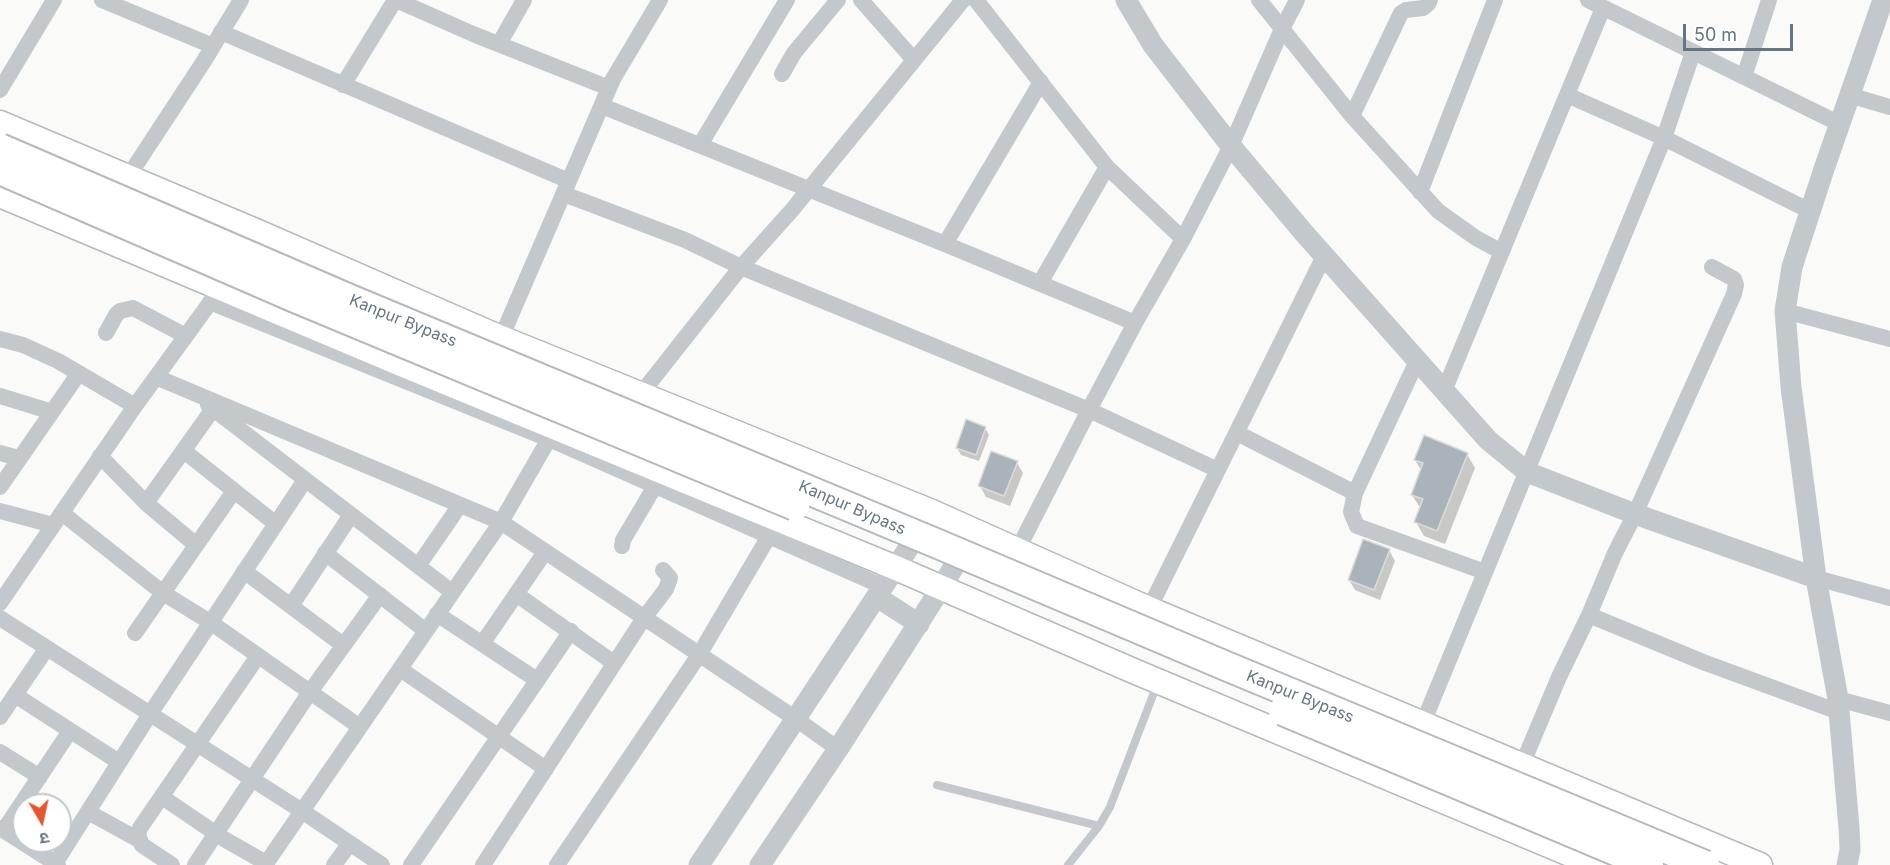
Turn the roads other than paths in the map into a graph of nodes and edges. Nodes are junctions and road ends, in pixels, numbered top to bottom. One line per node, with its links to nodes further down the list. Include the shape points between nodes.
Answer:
1 (54, 0): 31 (street)
2 (102, 0): 22 (street)
3 (241, 0): 22 (street)
4 (395, 0): 23 (street); 29 (street)
5 (524, 0): 23 (street)
6 (660, 0): 30 (street)
7 (788, 0): 40 (street)
8 (838, 0): 26 (street, via 794,53)
9 (861, 0): 25 (street)
10 (963, 0): 25 (street)
11 (976, 0): 28 (street)
12 (1126, 0): 41 (street, via 1153,45)
13 (1259, 0): 21 (street)
14 (1298, 0): 21 (street)
15 (1430, 0): 36 (street, via 1422,8 1401,12)
16 (1495, 0): 48 (street)
17 (1588, 0): 20 (street)
18 (1769, 0): 27 (street)
19 (1883, 0): 33 (street)
20 (1603, 8): 24 (street); 32 (street)
21 (1282, 29): 36 (street); 41 (street)
22 (217, 39): 29 (street); 45 (street)
23 (499, 44): 30 (street)
24 (1693, 52): 27 (street); 39 (street)
25 (914, 60): 47 (street)
26 (782, 74)
27 (1744, 77): 38 (street)
28 (1041, 82): 43 (street); 52 (street)
29 (344, 85): 46 (street)
30 (609, 88): 34 (street)
31 (0, 90)
32 (1567, 95): 39 (street); 53 (street)
33 (1850, 95): 35 (street); 38 (street)
34 (602, 106): 40 (street); 46 (street)
35 (1890, 107)
36 (1352, 116): 48 (street)
37 (0, 123): 45 (main road)
38 (1840, 124): 50 (street)
39 (1664, 138): 50 (street); 84 (street)
40 (700, 145): 47 (street)
41 (1231, 146): 51 (street); 54 (street)
42 (0, 147): 181 (highway, Kanpur Bypass, bridge, via 350,299)
43 (1107, 167): 51 (street); 57 (street)
44 (0, 170): 180 (highway, Kanpur Bypass, bridge, via 295,298)
45 (128, 177): 63 (main road)
46 (567, 187): 55 (street); 63 (street)
47 (808, 188): 52 (street); 55 (street)
48 (1420, 192): 53 (street, via 1438,211)
49 (0, 195): 58 (main road)
50 (1810, 211): 59 (street, via 1792,267)
51 (1183, 239): 60 (street)
52 (945, 244): 57 (street)
53 (1502, 252): 70 (street)
54 (1324, 256): 66 (street); 77 (street)
55 (741, 267): 71 (street); 75 (street)
56 (1712, 267): 94 (street, via 1734,279 1734,294)
57 (1040, 283): 60 (street)
58 (215, 295): 62 (street); 78 (street); 111 (main road)
59 (1785, 311): 65 (street); 110 (street)
60 (1135, 323): 75 (street)
61 (106, 333): 62 (street, via 120,311 133,308)
62 (186, 336): 68 (street)
63 (501, 338): 71 (main road)
64 (0, 339): 67 (street, via 22,345)
65 (1890, 339)
66 (1417, 361): 70 (street); 89 (street)
67 (80, 373): 73 (street); 76 (street)
68 (156, 376): 69 (street); 73 (street)
69 (189, 390): 74 (street); 91 (street)
70 (1444, 391): 84 (street, via 1488,440)
71 (640, 395): 93 (main road)
72 (0, 396): 76 (street)
73 (135, 406): 81 (street)
74 (213, 409): 79 (street); 85 (street)
75 (1089, 410): 83 (street); 103 (street)
76 (52, 412): 82 (street)
77 (1237, 433): 83 (street); 89 (street)
78 (549, 439): 86 (street); 97 (street)
79 (183, 451): 88 (street); 90 (street)
80 (0, 453): 82 (street)
81 (100, 456): 90 (street); 96 (street)
82 (19, 458): 87 (street)
83 (1218, 470): 120 (street)
84 (1527, 472): 94 (street); 109 (street)
85 (305, 480): 95 (street); 98 (street)
86 (655, 486): 100 (street); 102 (street)
87 (0, 487)
88 (234, 490): 98 (street); 101 (street)
89 (1355, 493): 109 (street, via 1351,512 1357,526)
90 (146, 503): 101 (street)
91 (460, 505): 97 (street); 106 (street)
92 (0, 511): 96 (street)
93 (932, 512): 99 (main road); 111 (street)
94 (1635, 514): 110 (street); 122 (street)
95 (351, 515): 105 (street); 106 (street)
96 (57, 519): 113 (street); 115 (street)
97 (501, 522): 104 (street); 114 (street)
98 (276, 524): 108 (street)
99 (975, 531): 103 (main road); 112 (street)
100 (769, 536): 111 (street); 133 (street)
101 (196, 545): 113 (street)
102 (622, 546)
103 (1017, 551): 120 (main road)
104 (545, 552): 116 (street); 124 (street)
105 (325, 554): 117 (street); 119 (street)
106 (418, 566): 114 (street)
107 (670, 570): 124 (street, via 666,590)
108 (244, 572): 119 (street); 125 (street)
109 (1485, 572): 146 (street)
110 (1816, 578): 118 (street); 141 (street)
111 (885, 584): 112 (main road); 126 (street); 145 (street)
112 (941, 588): 126 (street); 138 (main road)
113 (163, 592): 125 (street); 129 (street)
114 (452, 592): 121 (street)
115 (3, 594)
116 (516, 594): 128 (street); 130 (street)
117 (380, 595): 127 (street); 131 (street)
118 (1890, 598)
119 (291, 606): 131 (street)
120 (1149, 609): 146 (main road)
121 (437, 614): 127 (street); 130 (street)
122 (1589, 615): 141 (street, via 1703,662); 154 (street)
123 (0, 618): 132 (street)
124 (644, 618): 133 (street); 135 (street)
125 (210, 622): 134 (street); 143 (street)
126 (919, 624): 151 (street)
127 (426, 631): 136 (street)
128 (571, 631): 135 (street); 137 (street)
129 (135, 633)
130 (482, 644): 137 (street)
131 (343, 645): 139 (street)
132 (47, 648): 140 (street); 143 (street)
133 (699, 655): 145 (street); 175 (street)
134 (258, 656): 139 (street); 150 (street)
135 (614, 663): 155 (street)
136 (400, 669): 147 (street); 149 (street)
137 (537, 680): 149 (street)
138 (1158, 681): 162 (lane, via 1110,807); 179 (main road)
139 (310, 692): 147 (street); 157 (street)
140 (15, 695): 144 (street); 148 (street)
141 (1839, 706): 142 (street); 183 (street, via 1849,828)
142 (1890, 713)
143 (150, 714): 150 (street); 153 (street)
144 (0, 717)
145 (796, 719): 151 (street); 176 (street)
146 (1423, 723): 154 (main road)
147 (360, 727): 160 (street)
148 (70, 731): 153 (street); 156 (street)
149 (499, 737): 155 (street); 173 (street)
150 (199, 745): 157 (street); 159 (street)
151 (838, 749): 177 (street)
152 (0, 752): 156 (street)
153 (119, 762): 161 (street)
154 (1522, 765): 182 (main road)
155 (546, 769): 174 (street)
156 (39, 777): 163 (street)
157 (251, 778): 160 (street); 164 (street)
158 (937, 785): 162 (lane)
159 (162, 797): 164 (street); 165 (street, via 140,828)
160 (302, 811): 166 (street); 168 (street)
161 (88, 812): 165 (street); 167 (street)
162 (1099, 826): 178 (lane)
163 (2, 829): 167 (street)
164 (217, 833): 168 (street); 170 (street)
165 (139, 840): 169 (street)
166 (350, 843): 171 (street); 172 (street)
167 (56, 864)
168 (265, 864)
169 (172, 865)
170 (195, 865)
171 (334, 865)
172 (382, 865)
173 (411, 865)
174 (483, 865)
175 (556, 865)
176 (699, 865)
177 (760, 865)
178 (1068, 865)
179 (1596, 865)
180 (1649, 865)
181 (1705, 865)
182 (1760, 865)
183 (1847, 865)

